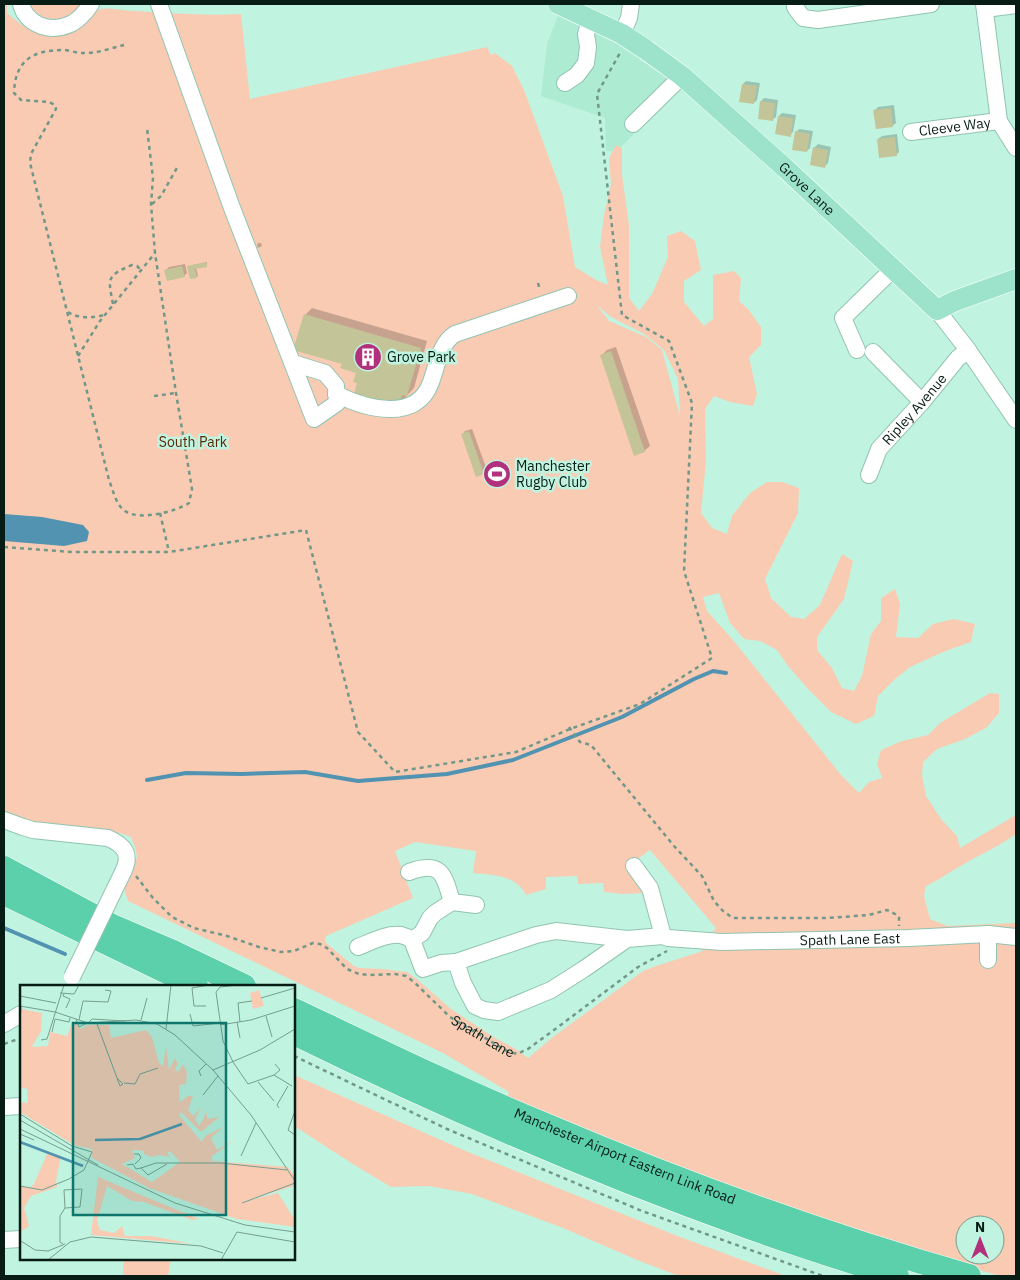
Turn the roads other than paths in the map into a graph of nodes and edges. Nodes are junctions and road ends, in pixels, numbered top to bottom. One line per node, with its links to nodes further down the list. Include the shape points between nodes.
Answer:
1 (21, 4): 2 (street, via 30,20 39,26 54,28 69,25)
2 (91, 4)
3 (159, 4): 23 (street, via 232,208)
4 (558, 4): 10 (main road, Grove Lane)
5 (631, 4): 11 (street)
6 (795, 4): 7 (street, via 803,18 818,20)
7 (931, 4)
8 (1016, 5): 9 (street)
9 (984, 7): 14 (street)
10 (590, 19): 11 (main road, Grove Lane); 13 (street, via 586,34 586,63)
11 (625, 37): 12 (main road, Grove Lane)
12 (682, 76): 15 (street); 18 (main road, Grove Lane)
13 (565, 83)
14 (999, 121): 16 (street, Cleeve Way); 17 (street)
15 (633, 124)
16 (910, 132)
17 (1016, 148)
18 (893, 269): 21 (main road, Grove Lane); 25 (street, via 843,318 865,351)
19 (1016, 279): 21 (main road)
20 (568, 296): 24 (street, via 449,338 431,383 411,406 396,410 374,408)
21 (937, 310): 22 (street, Grove Lane)
22 (968, 350): 25 (street, Ripley Avenue); 26 (street, Grove Lane)
23 (293, 363): 24 (street, via 325,373 336,386); 24 (street, via 314,419 337,403)
24 (336, 394)
25 (922, 402): 27 (street, Ripley Avenue, via 880,449)
26 (1016, 420)
27 (869, 475)
28 (4, 820): 45 (street, bridge, via 33,830 108,838 117,842 126,855 125,869)
29 (4, 851): 42 (highway)
30 (634, 866): 37 (street, via 650,888)
31 (4, 868): 42 (highway, via 112,926)
32 (409, 872): 34 (street, via 426,868 441,872)
33 (8, 895): 46 (highway)
34 (452, 902): 35 (street); 40 (street, via 435,913 422,933)
35 (476, 905)
36 (988, 934): 37 (street, Spath Lane East, via 732,942); 38 (street, Spath Lane East); 43 (street)
37 (663, 936): 39 (street, Spath Lane East)
38 (1016, 937)
39 (626, 938): 44 (street, Spath Lane East, via 556,931); 44 (street, via 551,990 498,1012 475,1006)
40 (412, 940): 41 (street, via 386,936); 44 (street, Spath Lane East, via 423,969)
41 (358, 947)
42 (173, 952): 47 (highway)
43 (988, 960)
44 (456, 962)
45 (68, 982)
46 (194, 985)
47 (242, 985)
48 (295, 1010): 57 (highway, Manchester Airport Eastern Link Road, via 484,1098 613,1152 801,1223)
49 (20, 1015): 50 (street)
50 (4, 1024)
51 (295, 1034): 56 (highway, Manchester Airport Eastern Link Road, via 537,1145 746,1227)
52 (20, 1106): 53 (street)
53 (4, 1107)
54 (20, 1239): 55 (street)
55 (4, 1240)
56 (897, 1276)
57 (969, 1276)

